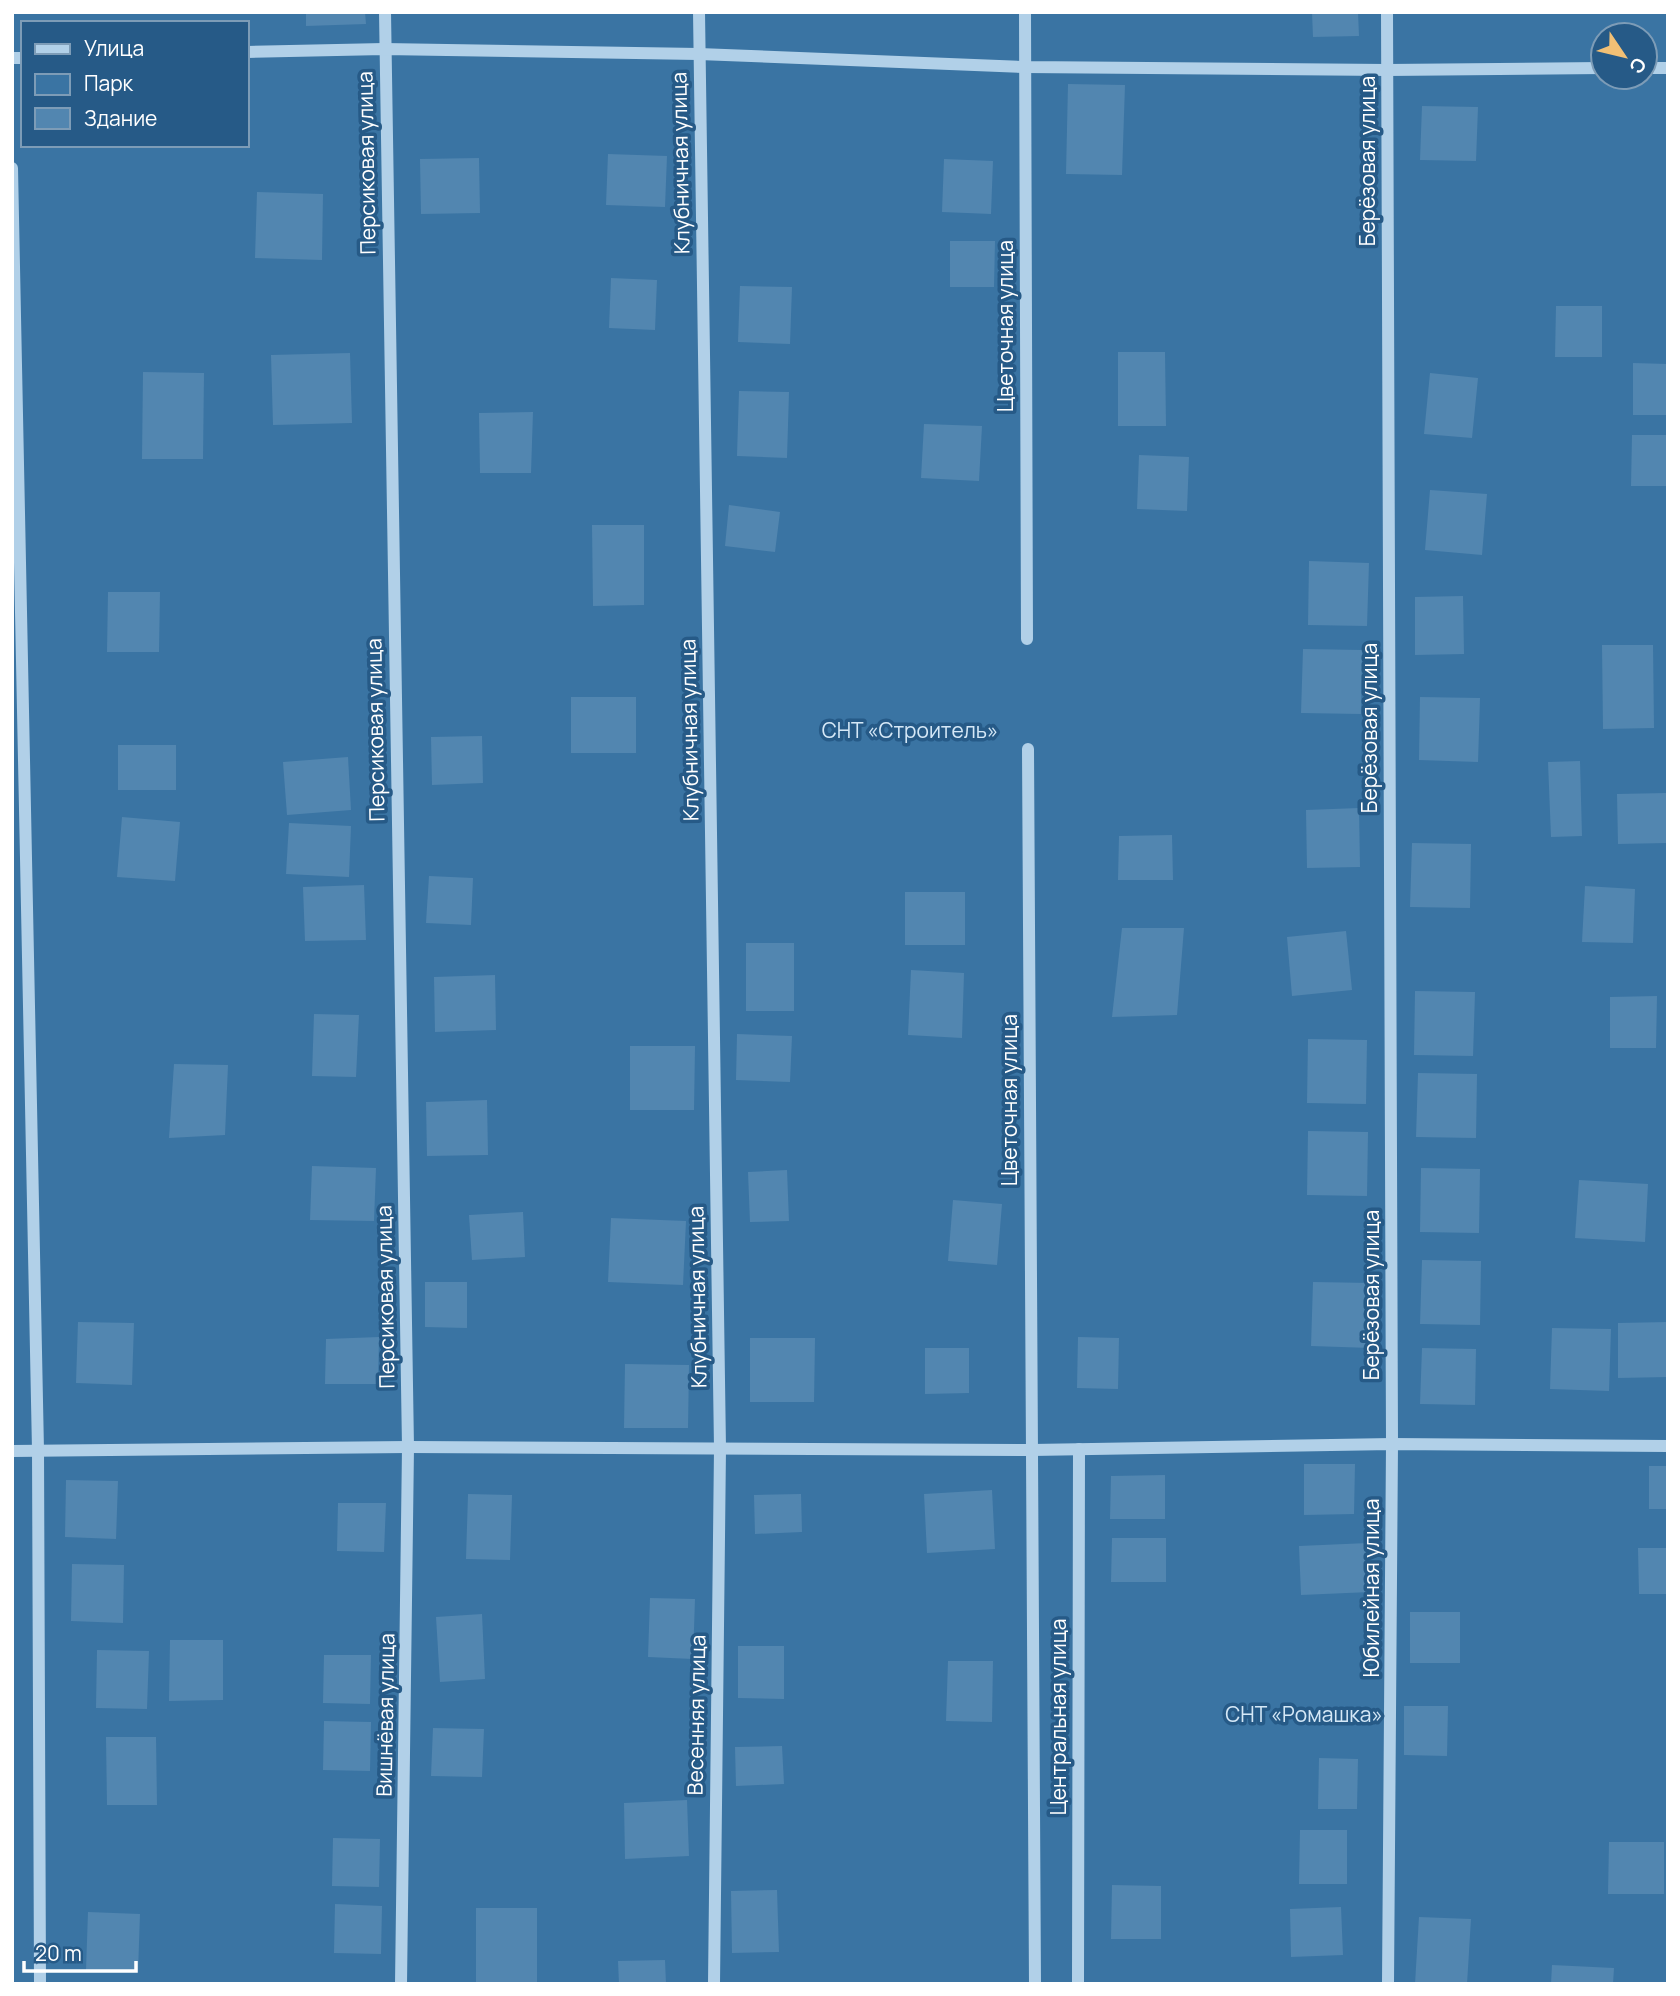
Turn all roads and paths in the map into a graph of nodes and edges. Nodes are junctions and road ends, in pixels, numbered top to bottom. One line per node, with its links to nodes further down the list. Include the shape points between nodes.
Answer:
1 (385, 12): 5 (street, Персиковая улица)
2 (699, 12): 7 (street, Клубничная улица)
3 (1025, 12): 8 (street, Цветочная улица)
4 (1387, 12): 10 (street, Берёзовая улица)
5 (384, 49): 6 (street); 7 (street); 16 (street, Персиковая улица)
6 (248, 52)
7 (699, 54): 8 (street); 17 (street, Клубничная улица)
8 (1024, 67): 10 (street); 12 (street, Цветочная улица)
9 (1589, 68): 10 (street)
10 (1387, 70): 14 (street, Берёзовая улица)
11 (12, 168): 19 (street)
12 (1027, 639)
13 (1028, 749): 20 (street, Цветочная улица)
14 (1392, 1444): 15 (street); 18 (street); 27 (street, Юбилейная улица)
15 (1668, 1446)
16 (408, 1447): 17 (street); 19 (street); 23 (street, Вишнёвая улица)
17 (720, 1448): 20 (street); 24 (street, Весенняя улица)
18 (1079, 1449): 20 (street); 26 (street, Центральная улица)
19 (38, 1450): 21 (street); 22 (street)
20 (1032, 1450): 25 (street, Центральная улица)
21 (12, 1451)
22 (40, 1984)
23 (401, 1984)
24 (714, 1984)
25 (1035, 1984)
26 (1078, 1984)
27 (1388, 1984)

